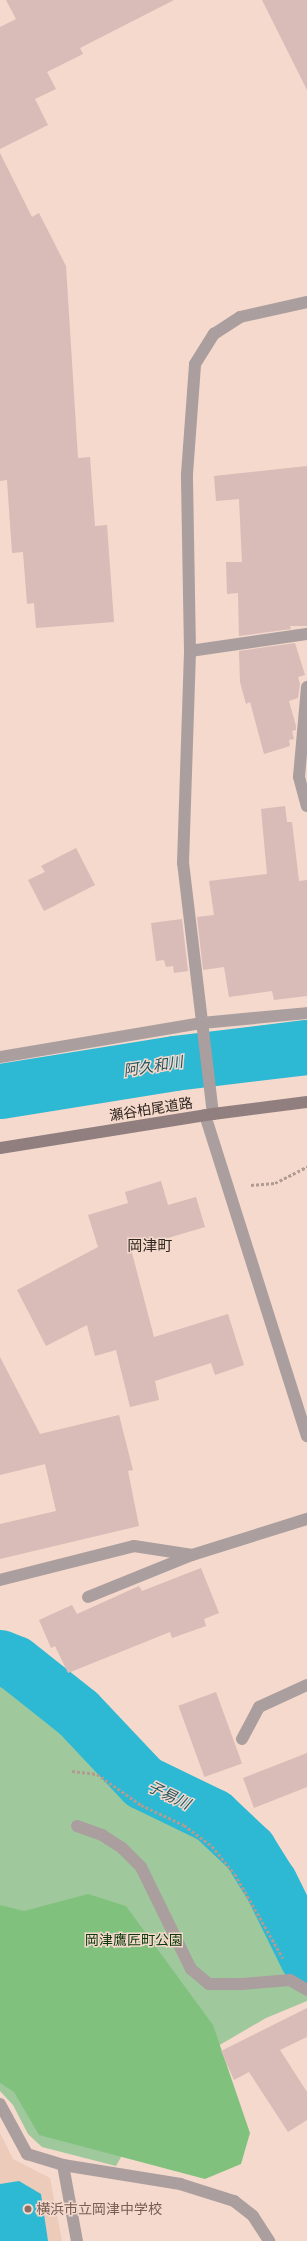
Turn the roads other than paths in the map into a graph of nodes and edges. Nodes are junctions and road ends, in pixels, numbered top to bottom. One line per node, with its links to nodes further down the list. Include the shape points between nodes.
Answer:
1 (307, 302): 3 (street, via 240,317 214,334 194,364 187,474)
2 (307, 634): 3 (street)
3 (190, 651): 7 (street, via 183,863)
4 (307, 688): 5 (street, via 299,777)
5 (307, 806)
6 (307, 1013): 7 (street)
7 (203, 1028): 8 (street); 10 (street, via 210,1087)
8 (0, 1057)
9 (307, 1102): 10 (main road, 瀬谷柏尾道路)
10 (209, 1114): 11 (main road, 瀬谷柏尾道路); 12 (street, via 225,1184)
11 (0, 1148)
12 (307, 1436)
13 (307, 1519): 14 (street)
14 (192, 1555): 15 (street, via 134,1546); 16 (street)
15 (0, 1580)
16 (88, 1598)
17 (307, 1685): 18 (street, via 259,1707)
18 (242, 1739)
19 (77, 1826): 20 (street, via 102,1835 122,1848 141,1867 191,1969 209,1984 290,1980)
20 (307, 1990)
21 (0, 2104): 22 (street, via 27,2154)
22 (63, 2165): 23 (street); 24 (street, via 180,2184 234,2201 252,2216)
23 (77, 2241)
24 (269, 2241)

